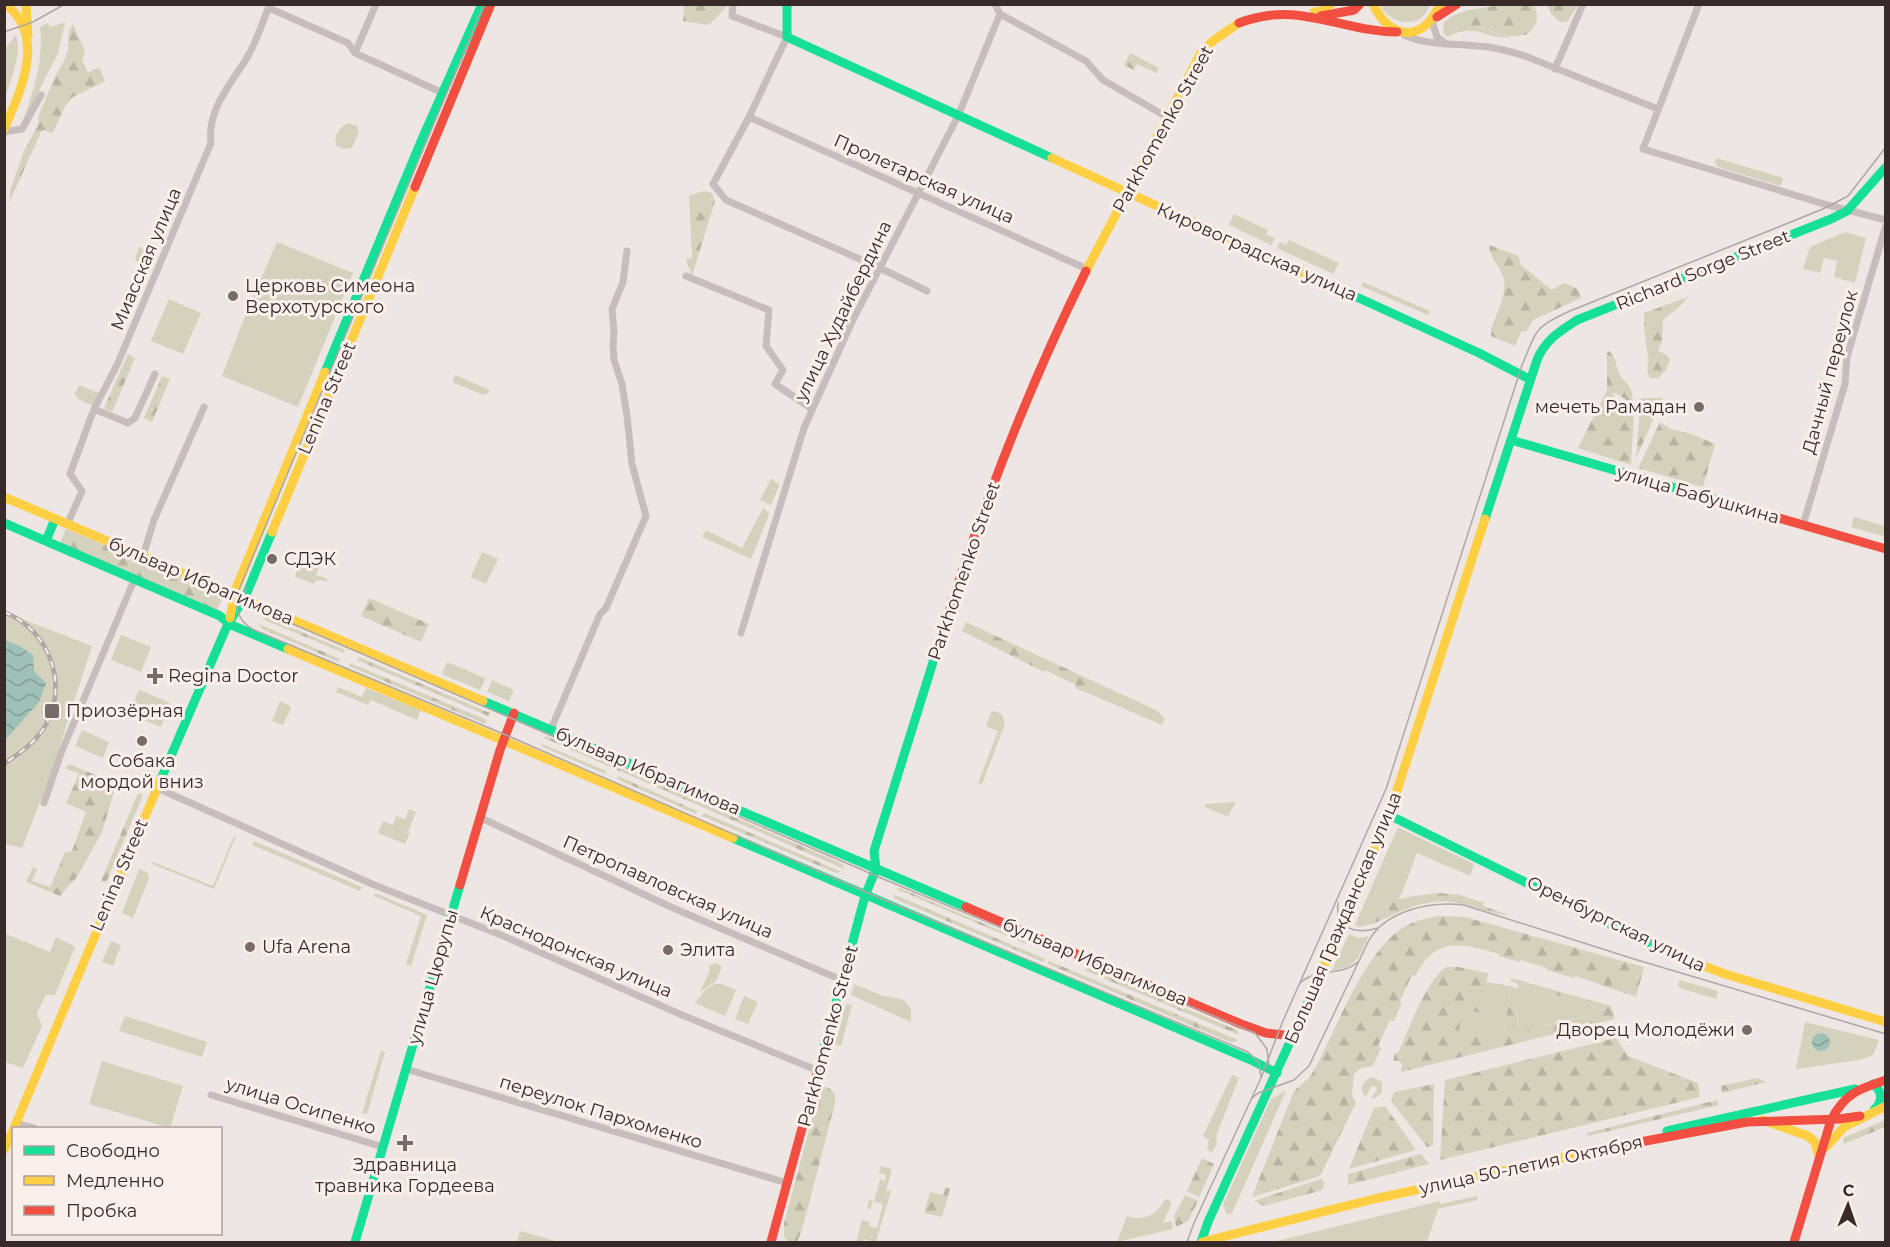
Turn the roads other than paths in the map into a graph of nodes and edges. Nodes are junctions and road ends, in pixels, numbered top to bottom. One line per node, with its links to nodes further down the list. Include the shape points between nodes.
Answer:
1 (5, 4): 23 (main road)
2 (26, 4): 23 (main road)
3 (375, 4): 25 (street)
4 (482, 4): 27 (main road, Lenina Street)
5 (490, 4): 46 (main road, Lenina Street)
6 (733, 4): 22 (street, via 732,16)
7 (787, 4): 22 (main road)
8 (995, 4): 18 (street)
9 (1330, 4): 17 (main road, via 1319,12)
10 (1360, 4): 19 (main road, Parkhomenko Street, via 1354,10)
11 (1373, 4): 21 (main road, via 1382,22)
12 (1440, 4): 20 (main road)
13 (1457, 4): 20 (main road, Parkhomenko Street)
14 (1583, 4): 26 (street)
15 (1699, 4): 29 (street)
16 (270, 6): 25 (street, via 348,43); 50 (street, Миасская улица, via 212,119 212,142)
17 (1294, 12): 19 (main road, Parkhomenko Street); 32 (main road, Parkhomenko Street, via 1256,16 1227,28 1213,39 1202,51)
18 (1000, 14): 30 (street, улица Худайбердина); 32 (street, via 1086,61 1103,80)
19 (1316, 16): 21 (main road, Parkhomenko Street, via 1351,27)
20 (1432, 21): 21 (main road, Parkhomenko Street, via 1420,30); 24 (street, via 1437,37)
21 (1398, 32): 24 (street, via 1425,43)
22 (788, 37): 30 (main road, Кировоградская улица); 31 (street)
23 (28, 38): 33 (main road, via 22,82)
24 (1445, 44): 26 (street, via 1504,50)
25 (355, 53): 27 (street)
26 (1555, 69): 29 (street)
27 (442, 93): 45 (main road, Lenina Street)
28 (41, 95): 33 (street, via 22,129)
29 (1658, 109): 37 (street, via 1642,149)
30 (958, 116): 35 (street, улица Худайбердина); 36 (main road, Кировоградская улица)
31 (749, 117): 35 (street, Пролетарская улица); 41 (street, via 713,184 726,200)
32 (1167, 117): 36 (main road, Parkhomenko Street)
33 (4, 131)
34 (1886, 167): 37 (main road, Richard Sorge Street)
35 (918, 194): 41 (street, улица Худайбердина); 42 (street, Пролетарская улица)
36 (1127, 194): 42 (main road, Parkhomenko Street); 48 (main road, Кировоградская улица)
37 (1847, 211): 38 (street); 48 (main road, Richard Sorge Street, via 1576,320 1542,348)
38 (1886, 220)
39 (1886, 225): 63 (street, Дачный переулок)
40 (627, 251): 73 (street, via 623,282 612,309 613,353 624,395 632,464 646,516)
41 (880, 268): 44 (street); 51 (street, улица Худайбердина)
42 (1087, 269): 79 (main road, Parkhomenko Street, via 1004,453 874,850)
43 (686, 276): 51 (street, via 769,310 766,346 783,370 775,384)
44 (927, 291)
45 (336, 344): 46 (main road); 52 (main road, Lenina Street)
46 (347, 348): 53 (main road, Lenina Street)
47 (155, 374): 50 (street, via 135,418 128,423)
48 (1529, 379): 54 (main road, Большая Гражданская улица)
49 (204, 406): 66 (street)
50 (94, 409): 62 (street, Миасская улица, via 70,474 82,491)
51 (812, 409): 71 (street, улица Худайбердина)
52 (307, 414): 53 (main road); 55 (main road, Lenina Street)
53 (318, 419): 56 (main road, Lenina Street)
54 (1511, 440): 63 (main road, улица Бабушкина); 77 (main road, Большая Гражданская улица)
55 (293, 448): 56 (main road); 58 (main road, Lenina Street)
56 (304, 452): 59 (main road, Lenina Street)
57 (4, 497): 60 (main road, бульвар Ибрагимова)
58 (266, 513): 59 (main road); 68 (main road, Lenina Street)
59 (277, 518): 69 (main road, Lenina Street)
60 (55, 519): 62 (main road, бульвар Ибрагимова); 64 (main road)
61 (4, 523): 64 (main road, бульвар Ибрагимова)
62 (67, 525): 66 (main road, бульвар Ибрагимова)
63 (1803, 525): 65 (main road, улица Бабушкина)
64 (46, 541): 67 (main road, бульвар Ибрагимова)
65 (1886, 549)
66 (142, 556): 68 (main road, бульвар Ибрагимова)
67 (135, 578): 70 (main road, бульвар Ибрагимова, via 220,616); 76 (street, via 64,745)
68 (234, 595): 69 (main road, бульвар Ибрагимова); 70 (main road, Lenina Street)
69 (244, 599): 70 (main road, Lenina Street); 72 (main road, бульвар Ибрагимова)
70 (229, 624): 74 (main road, бульвар Ибрагимова); 75 (main road, Lenina Street)
71 (741, 633)
72 (514, 713): 73 (main road, бульвар Ибрагимова); 74 (main road, улица Цюрупы)
73 (551, 729): 79 (main road, бульвар Ибрагимова)
74 (504, 740): 78 (main road, улица Цюрупы); 80 (main road, бульвар Ибрагимова)
75 (157, 788): 81 (street, Краснодонская улица); 96 (main road, Lenina Street)
76 (44, 803)
77 (1389, 815): 83 (main road, Оренбургская улица, via 1680,958); 84 (main road, Большая Гражданская улица)
78 (481, 818): 81 (main road, улица Цюрупы); 82 (street, Петропавловская улица, via 673,908)
79 (876, 869): 80 (main road, Parkhomenko Street); 84 (main road, бульвар Ибрагимова, via 1241,1024 1266,1033)
80 (865, 896): 82 (main road, Parkhomenko Street); 87 (main road, бульвар Ибрагимова)
81 (450, 915): 85 (main road, улица Цюрупы); 86 (street, Краснодонская улица)
82 (844, 981): 86 (main road, Parkhomenko Street)
83 (1886, 1022)
84 (1294, 1036): 87 (main road, Большая Гражданская улица)
85 (406, 1069): 99 (main road, улица Цюрупы); 102 (street, переулок Пархоменко)
86 (819, 1071): 102 (main road, Parkhomenko Street)
87 (1277, 1073): 105 (main road, Большая Гражданская улица)
88 (1886, 1080): 89 (main road)
89 (1873, 1084): 90 (main road); 93 (main road, via 1882,1097 1879,1106)
90 (1857, 1088): 95 (main road, via 1844,1098); 98 (main road, via 1694,1124)
91 (211, 1095): 99 (street, улица Осипенко)
92 (1886, 1106): 93 (main road, улица 50-летия Октября)
93 (1868, 1114): 95 (main road, улица 50-летия Октября); 101 (main road, улица 50-летия Октября, via 1837,1133)
94 (1762, 1120): 95 (main road, улица 50-летия Октября); 98 (main road, улица 50-летия Октября); 101 (main road, via 1808,1136 1815,1142)
95 (1831, 1120): 101 (main road)
96 (14, 1127)
97 (12, 1132): 100 (main road, Lenina Street)
98 (1618, 1146): 105 (main road, улица 50-летия Октября, via 1374,1198)
99 (383, 1147): 103 (main road, улица Цюрупы)
100 (4, 1150)
101 (1819, 1157): 106 (main road)
102 (787, 1183): 104 (main road, Parkhomenko Street)
103 (354, 1242)
104 (771, 1242)
105 (1201, 1242)
106 (1794, 1242)

